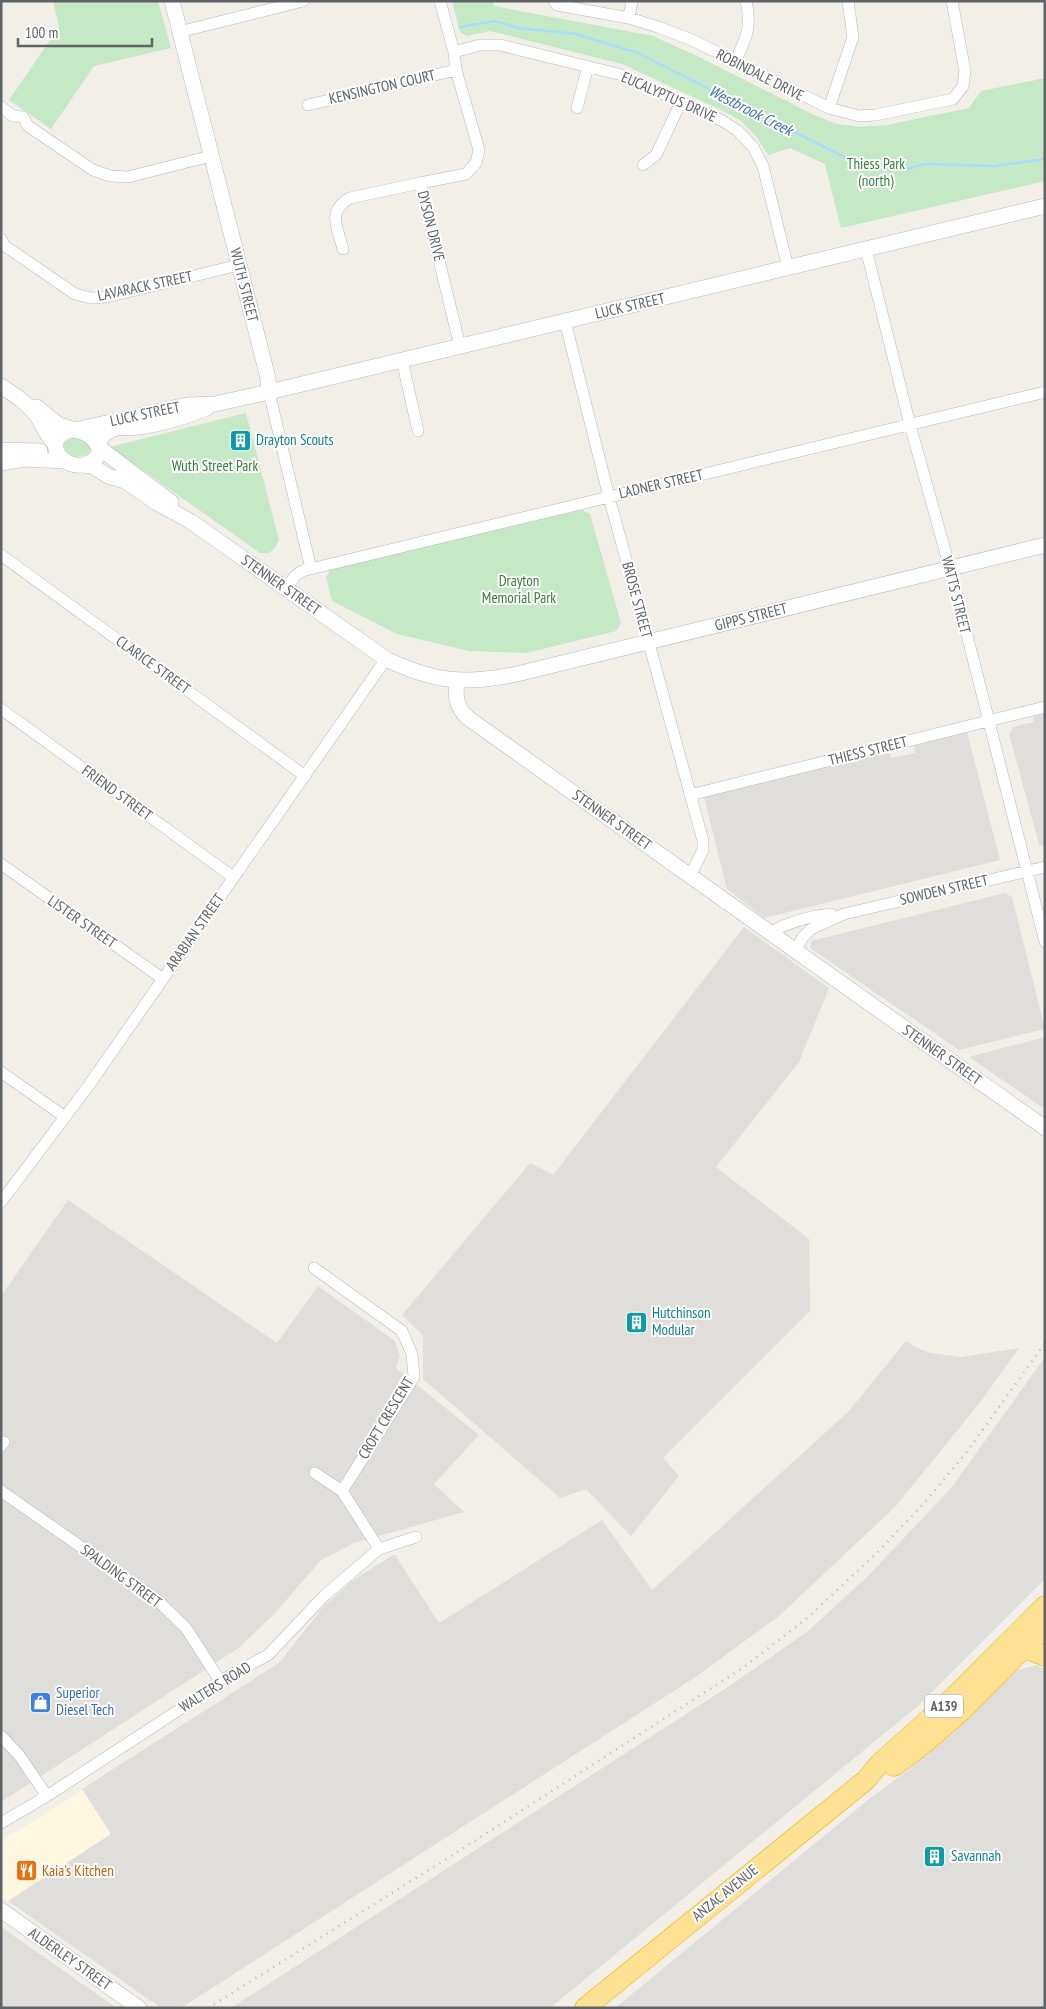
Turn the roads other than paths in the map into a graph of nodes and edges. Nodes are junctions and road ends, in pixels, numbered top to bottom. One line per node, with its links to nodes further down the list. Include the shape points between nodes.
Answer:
1 (172, 1): 10 (main road, WUTH STREET)
2 (303, 1): 10 (street)
3 (440, 1): 11 (street, DYSON DRIVE)
4 (554, 1): 9 (street, ROBINDALE DRIVE, via 557,5)
5 (632, 1): 9 (street)
6 (746, 1): 12 (street, via 749,30)
7 (848, 1): 19 (street, via 853,37)
8 (952, 1): 19 (street, ROBINDALE DRIVE, via 965,71 964,86 953,99 876,115 859,116)
9 (629, 18): 12 (street, ROBINDALE DRIVE, via 692,40)
10 (179, 32): 20 (main road, WUTH STREET)
11 (454, 52): 13 (street, EUCALYPTUS DRIVE, via 480,45 500,45); 14 (street, DYSON DRIVE)
12 (734, 62): 19 (street, ROBINDALE DRIVE)
13 (588, 66): 15 (street, EUCALYPTUS DRIVE, via 622,75); 18 (street)
14 (456, 70): 16 (street, KENSINGTON COURT); 22 (street, DYSON DRIVE, via 479,150 476,163 466,174)
15 (681, 102): 21 (street, via 656,155); 28 (street, EUCALYPTUS DRIVE, via 721,120 738,131 753,147 762,166)
16 (308, 105)
17 (1, 107): 20 (street, via 18,124 28,126 93,170 110,176 128,176)
18 (577, 108)
19 (828, 108)
20 (211, 156): 27 (main road, WUTH STREET)
21 (643, 165)
22 (420, 184): 25 (street, via 350,198 341,203 335,218); 30 (street, DYSON DRIVE)
23 (1045, 206): 26 (main road, LUCK STREET)
24 (2, 244): 27 (street, LAVARACK STREET, via 68,290 91,298 107,298)
25 (343, 249)
26 (866, 249): 28 (main road, LUCK STREET); 38 (street, WATTS STREET)
27 (239, 265): 33 (main road, WUTH STREET, via 269,384)
28 (788, 268): 29 (main road, LUCK STREET)
29 (565, 321): 30 (main road, LUCK STREET); 48 (street, BROSE STREET)
30 (460, 346): 31 (main road, LUCK STREET)
31 (402, 360): 33 (main road, LUCK STREET); 40 (street)
32 (1, 386): 35 (main road)
33 (268, 392): 36 (main road, LUCK STREET); 53 (street, WUTH STREET)
34 (1045, 392): 38 (street, LADNER STREET)
35 (24, 402): 37 (main road); 39 (main road, via 35,406 59,425)
36 (215, 404): 39 (main road, LUCK STREET, via 187,404); 42 (main road, LUCK STREET, via 157,423 113,429 104,435)
37 (40, 420): 41 (main road); 43 (main road, via 34,441)
38 (910, 425): 48 (street, LADNER STREET); 52 (street, WATTS STREET)
39 (75, 430): 41 (main road, via 62,434); 42 (main road, via 90,434)
40 (418, 431)
41 (55, 446): 43 (main road, via 36,451); 45 (main road)
42 (98, 446): 47 (main road, via 93,461); 49 (main road, STENNER STREET)
43 (21, 449): 44 (main road)
44 (1, 450)
45 (65, 461): 46 (main road, via 24,459); 47 (main road)
46 (1, 463)
47 (82, 465): 49 (main road, STENNER STREET, via 92,466 125,481)
48 (609, 497): 53 (street, LADNER STREET); 55 (street, BROSE STREET)
49 (190, 520): 54 (main road, STENNER STREET)
50 (1045, 545): 52 (main road, GIPPS STREET)
51 (1, 555): 61 (street, CLARICE STREET)
52 (950, 568): 55 (main road, GIPPS STREET); 60 (street, WATTS STREET)
53 (311, 569): 54 (street, LADNER STREET, via 295,576)
54 (286, 589): 56 (main road, STENNER STREET)
55 (648, 642): 57 (main road, GIPPS STREET, via 497,678); 62 (street, BROSE STREET)
56 (386, 659): 57 (main road, STENNER STREET, via 423,675); 61 (street, ARABIAN STREET)
57 (457, 681): 66 (main road, STENNER STREET, via 458,704 468,718)
58 (1045, 707): 60 (street, THIESS STREET)
59 (1, 709): 67 (street, FRIEND STREET)
60 (988, 721): 62 (street, THIESS STREET); 65 (street, WATTS STREET)
61 (304, 776): 67 (street, ARABIAN STREET)
62 (690, 795): 66 (street, BROSE STREET, via 704,850)
63 (1, 864): 72 (street, LISTER STREET)
64 (1045, 867): 65 (street, SOWDEN STREET)
65 (1027, 871): 68 (street, SOWDEN STREET); 70 (street, WATTS STREET)
66 (690, 876): 69 (main road, STENNER STREET)
67 (233, 877): 72 (street, ARABIAN STREET)
68 (844, 914): 69 (street, SOWDEN STREET, via 797,920); 71 (street, SOWDEN STREET, via 811,929)
69 (769, 933): 71 (main road, STENNER STREET)
70 (1045, 942)
71 (796, 952): 75 (main road, STENNER STREET)
72 (163, 979): 74 (street, ARABIAN STREET)
73 (1, 1072): 74 (street)
74 (65, 1117): 76 (street, ARABIAN STREET)
75 (1045, 1128)
76 (2, 1200)
77 (314, 1268): 80 (street, CROFT CRESCENT, via 402,1332 412,1354 414,1377)
78 (315, 1473): 80 (street)
79 (1, 1491): 86 (street, SPALDING STREET, via 157,1600 186,1628)
80 (342, 1491): 82 (street)
81 (416, 1536): 82 (street, WALTERS ROAD)
82 (379, 1549): 86 (street, WALTERS ROAD, via 325,1595 268,1655)
83 (1045, 1606): 84 (highway, ANZAC AVENUE / A139)
84 (1035, 1634): 85 (highway); 92 (highway, ANZAC AVENUE / A139, via 920,1748 886,1772 866,1780)
85 (1045, 1656)
86 (220, 1681): 88 (street, WALTERS ROAD)
87 (1, 1736): 88 (street, via 19,1755)
88 (46, 1796): 89 (street, WALTERS ROAD)
89 (1, 1824)
90 (1, 1910): 91 (main road, ALDERLEY STREET)
91 (139, 2008)
92 (585, 2008)

